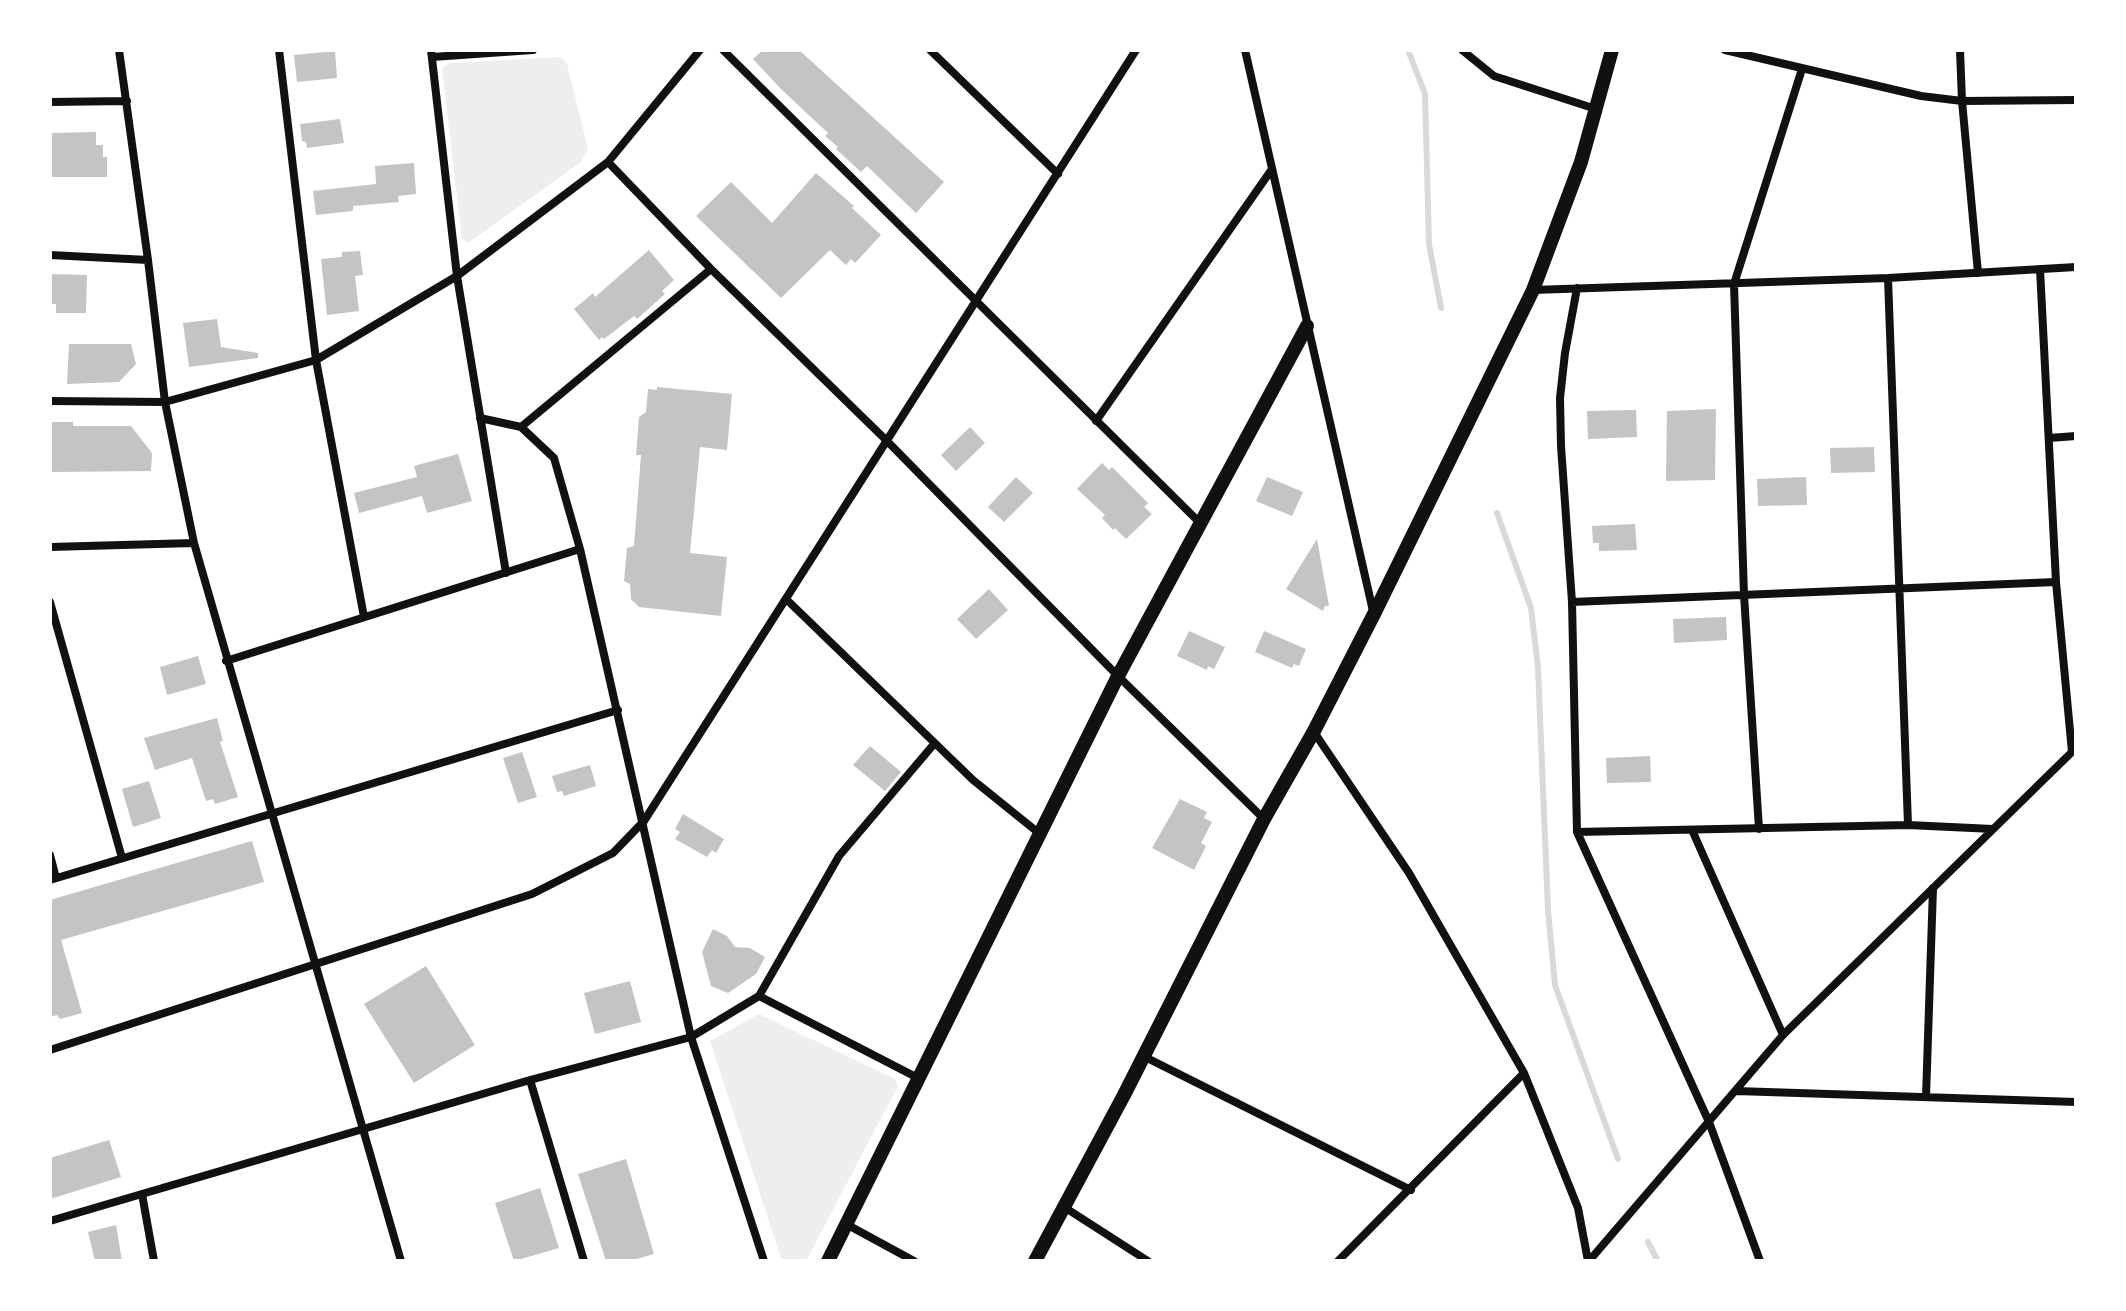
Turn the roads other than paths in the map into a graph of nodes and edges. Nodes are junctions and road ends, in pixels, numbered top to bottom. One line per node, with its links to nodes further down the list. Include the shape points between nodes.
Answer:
1 (119, 50): 16 (street)
2 (279, 50): 36 (street)
3 (533, 50): 13 (street)
4 (700, 50): 20 (street)
5 (723, 50): 34 (street)
6 (1136, 50): 22 (street)
7 (1245, 50): 21 (street)
8 (1462, 50): 19 (street, via 1494,76)
9 (1612, 50): 19 (main road)
10 (1725, 50): 14 (street)
11 (1960, 50): 17 (street)
12 (934, 52): 22 (street)
13 (431, 54): 29 (street)
14 (1802, 69): 17 (street); 31 (street)
15 (2076, 100): 17 (street)
16 (127, 101): 18 (street); 24 (street)
17 (1962, 101): 28 (street)
18 (50, 102)
19 (1596, 109): 33 (main road)
20 (608, 162): 26 (street); 29 (street)
21 (1272, 169): 35 (street); 40 (street)
22 (1058, 174): 34 (street)
23 (50, 255): 24 (street)
24 (148, 260): 38 (street)
25 (2076, 267): 27 (street)
26 (711, 269): 41 (street); 44 (street)
27 (2040, 269): 28 (street); 43 (street)
28 (1978, 273): 30 (street)
29 (457, 276): 36 (street); 39 (street)
30 (1888, 278): 31 (street); 51 (street)
31 (1734, 284): 32 (street); 52 (street)
32 (1577, 288): 33 (street); 55 (street, via 1560,398)
33 (1533, 290): 56 (main road)
34 (977, 303): 40 (street); 44 (street)
35 (1307, 326): 45 (main road); 56 (street)
36 (316, 360): 38 (street); 57 (street)
37 (50, 401): 38 (street)
38 (165, 402): 46 (street)
39 (480, 418): 41 (street); 49 (street)
40 (1096, 421): 45 (street)
41 (521, 427): 48 (street, via 554,458)
42 (2076, 436): 43 (street)
43 (2049, 438): 50 (street)
44 (887, 441): 53 (street); 59 (street)
45 (1200, 523): 59 (main road)
46 (194, 543): 47 (street); 58 (street)
47 (50, 547)
48 (580, 549): 49 (street); 60 (street)
49 (506, 573): 57 (street)
50 (2056, 582): 51 (street); 63 (street)
51 (1901, 589): 52 (street); 67 (street)
52 (1744, 595): 55 (street); 68 (street)
53 (786, 599): 62 (street); 66 (street)
54 (50, 602): 74 (street)
55 (1572, 602): 71 (street)
56 (1374, 614): 61 (main road)
57 (364, 617): 58 (street)
58 (226, 661): 64 (street)
59 (1118, 676): 65 (street); 72 (main road)
60 (618, 710): 64 (street); 66 (street)
61 (1314, 731): 65 (main road); 83 (street, via 1409,873)
62 (934, 744): 72 (street); 78 (street, via 839,856)
63 (2074, 750): 69 (street)
64 (272, 814): 74 (street); 77 (street)
65 (1264, 819): 82 (main road)
66 (644, 821): 77 (street, via 613,853 532,894); 80 (street)
67 (1908, 825): 68 (street); 69 (street)
68 (1759, 829): 70 (street)
69 (1993, 829): 76 (street)
70 (1692, 830): 71 (street); 79 (street)
71 (1577, 832): 89 (street)
72 (1040, 834): 84 (main road)
73 (50, 855): 75 (street)
74 (122, 858): 75 (street)
75 (53, 879)
76 (1933, 888): 79 (street); 87 (street)
77 (315, 966): 81 (street); 90 (street)
78 (759, 996): 80 (street); 84 (street)
79 (1783, 1035): 86 (street)
80 (691, 1037): 85 (street); 99 (street)
81 (50, 1050)
82 (1143, 1056): 91 (street); 93 (main road)
83 (1524, 1073): 91 (street); 105 (street, via 1578,1208)
84 (918, 1078): 95 (main road)
85 (530, 1080): 90 (street); 98 (street)
86 (1736, 1091): 87 (street); 89 (street)
87 (1926, 1097): 88 (street)
88 (2076, 1102)
89 (1709, 1122): 105 (street); 106 (street)
90 (362, 1129): 92 (street); 97 (street)
91 (1411, 1190): 104 (street)
92 (142, 1194): 94 (street); 96 (street)
93 (1064, 1207): 102 (main road); 103 (street)
94 (50, 1221)
95 (846, 1224): 100 (main road); 101 (street)
96 (154, 1261)
97 (401, 1261)
98 (584, 1261)
99 (764, 1261)
100 (828, 1261)
101 (914, 1261)
102 (1035, 1261)
103 (1148, 1261)
104 (1338, 1261)
105 (1588, 1261)
106 (1760, 1261)

